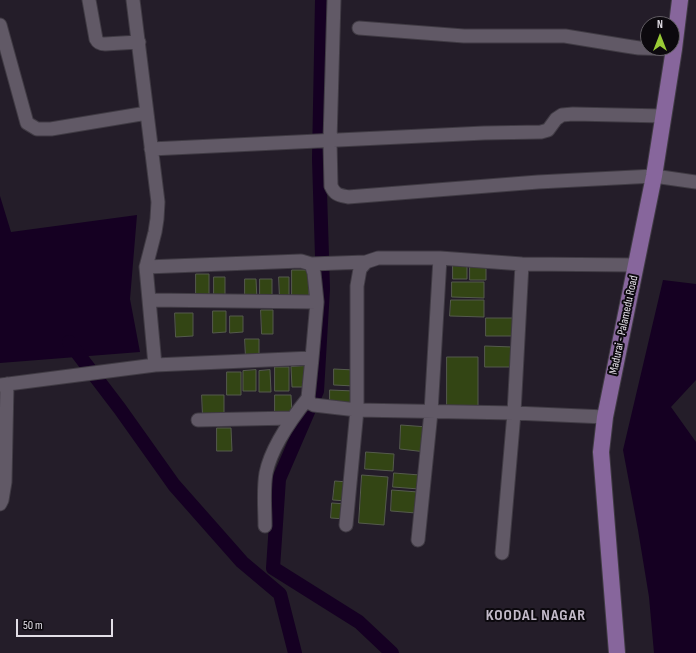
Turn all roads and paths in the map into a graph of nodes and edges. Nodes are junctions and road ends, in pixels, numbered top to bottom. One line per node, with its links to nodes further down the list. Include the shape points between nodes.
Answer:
1 (89, 0): 8 (street, via 97,42)
2 (133, 0): 8 (street)
3 (334, 0): 13 (street)
4 (680, 0): 5 (main road, Madurai - Palamedu Road)
5 (678, 16)
6 (0, 25): 11 (street, via 27,122 36,129 52,129)
7 (359, 28): 9 (street, via 464,36 565,36)
8 (139, 42): 11 (street)
9 (640, 48)
10 (673, 56): 12 (main road, Madurai - Palamedu Road)
11 (147, 113): 14 (street)
12 (664, 116): 13 (street, via 573,114 562,115 548,130 541,132); 15 (main road, Madurai - Palamedu Road)
13 (330, 141): 14 (street); 15 (street, via 331,186 334,192 348,197)
14 (151, 150): 22 (street, via 158,202 155,232)
15 (654, 176): 16 (street); 21 (main road, Madurai - Palamedu Road)
16 (696, 182)
17 (440, 258): 18 (street, via 378,258); 20 (street); 30 (street)
18 (366, 262): 19 (street); 29 (street, via 360,269 357,286)
19 (310, 264): 22 (street, via 291,261); 24 (street, via 314,273)
20 (522, 264): 21 (street); 31 (street)
21 (636, 265): 32 (main road, Madurai - Palamedu Road)
22 (146, 267): 23 (street)
23 (149, 300): 24 (street); 26 (street)
24 (317, 302): 25 (street)
25 (312, 358): 26 (street); 28 (street)
26 (155, 365): 27 (street)
27 (3, 384): 35 (street)
28 (311, 402): 29 (street); 33 (street)
29 (357, 410): 30 (street); 37 (street)
30 (431, 412): 31 (street); 39 (street)
31 (514, 413): 32 (street); 40 (street)
32 (605, 417): 41 (main road, Madurai - Palamedu Road, via 601,452)
33 (292, 418): 34 (street); 38 (street, via 266,472)
34 (198, 420)
35 (3, 458): 36 (street, via 5,482)
36 (0, 504)
37 (346, 525)
38 (265, 526)
39 (418, 540)
40 (502, 553)
41 (617, 653)

